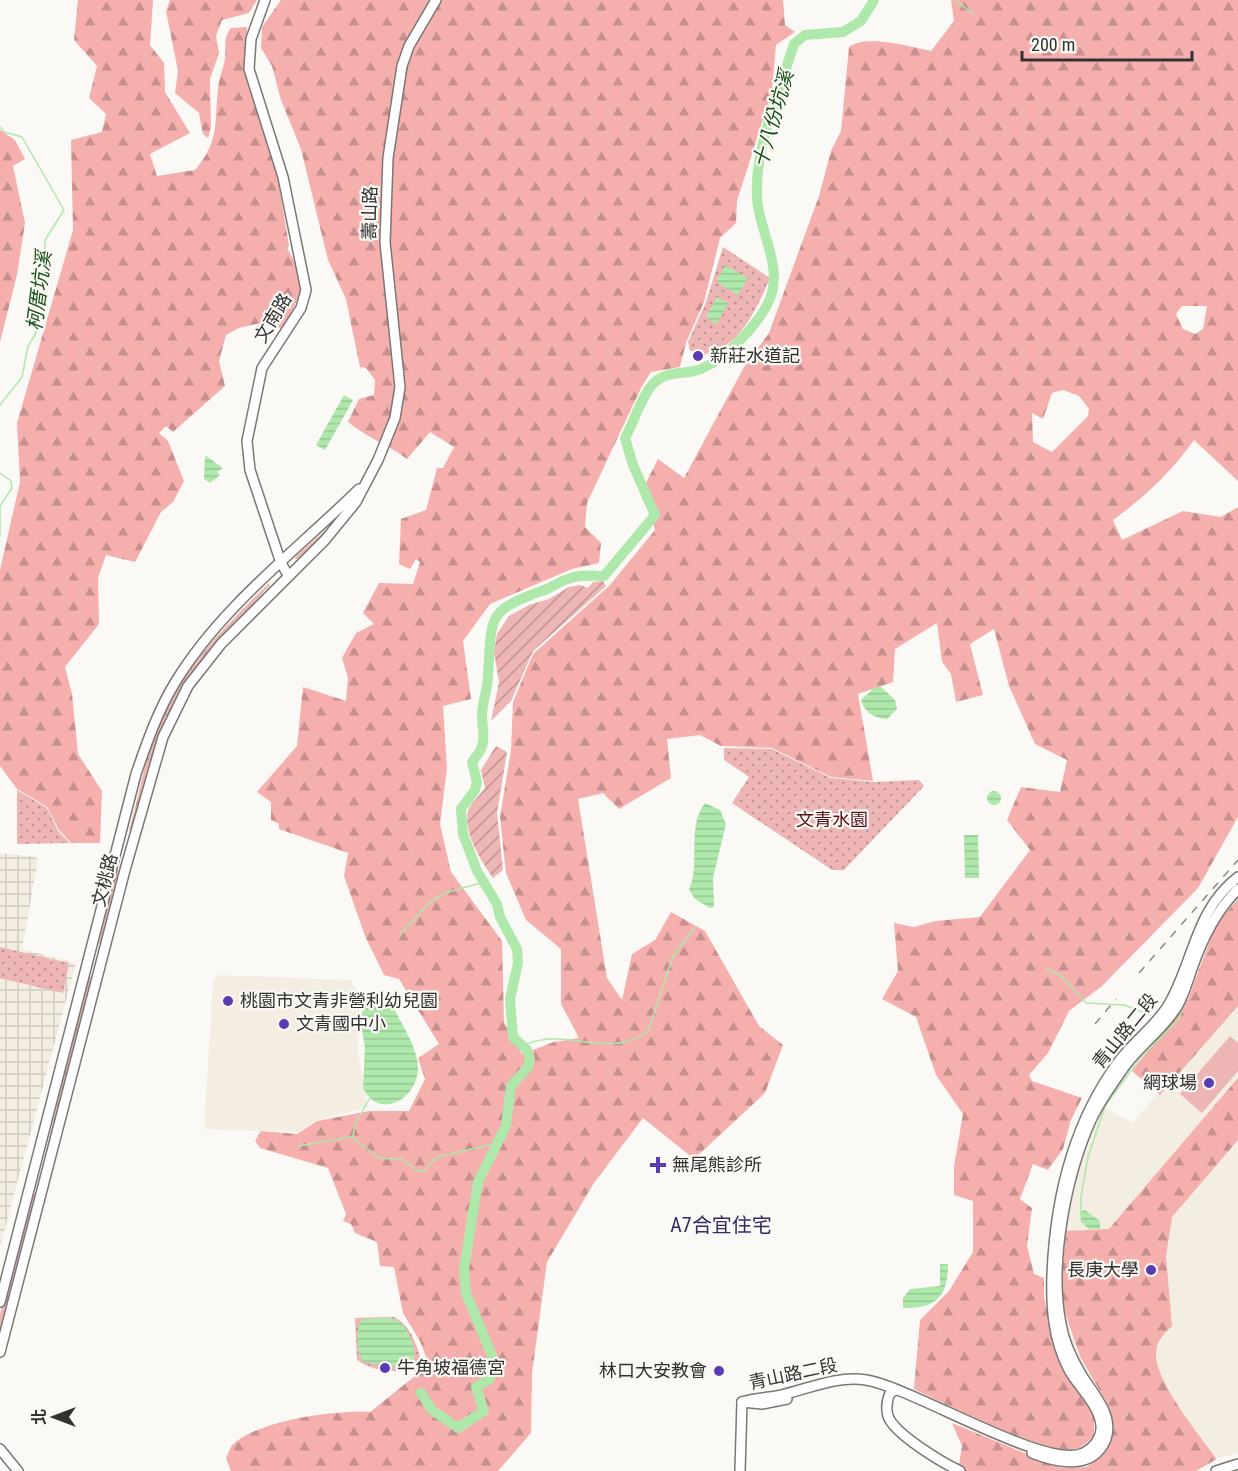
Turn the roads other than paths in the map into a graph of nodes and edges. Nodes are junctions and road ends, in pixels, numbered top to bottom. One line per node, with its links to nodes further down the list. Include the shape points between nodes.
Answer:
1 (265, 0): 5 (street, 文南路, via 251,39 249,69 283,177 306,282 301,308 262,368 247,441 250,471)
2 (436, 0): 3 (street, 壽山路, via 402,66 388,158 385,242 400,387 399,406)
3 (388, 434): 4 (street, 文桃路)
4 (368, 481): 5 (street, 文桃路); 6 (street, 文桃路, via 336,527)
5 (281, 563): 6 (street, 文南路); 9 (street, 文桃路, via 191,658 147,742)
6 (288, 576): 10 (street, 文桃路, via 232,631 188,686 163,737)
7 (1238, 877): 11 (street, 青山路二段, via 1203,921 1169,1004 1119,1062 1094,1099 1076,1139 1061,1193 1053,1253 1052,1321 1069,1369 1098,1415 1101,1426 1094,1445 1077,1456 1059,1456)
8 (1238, 889): 11 (street, 青山路二段, via 1211,923 1170,1018 1138,1051 1101,1101 1083,1141 1067,1196 1059,1255 1060,1323 1066,1347 1106,1414 1107,1432 1102,1447 1080,1464 1060,1463)
9 (0, 1302)
10 (0, 1352)
11 (893, 1392): 15 (street, 青山路二段, via 875,1382 846,1379 742,1402); 16 (street, via 888,1417 898,1430); 17 (street, via 892,1416 902,1429 954,1464)
12 (0, 1449): 14 (street)
13 (1238, 1464): 18 (street)
14 (18, 1471)
15 (740, 1471)
16 (960, 1471)
17 (972, 1471)
18 (1216, 1471)

